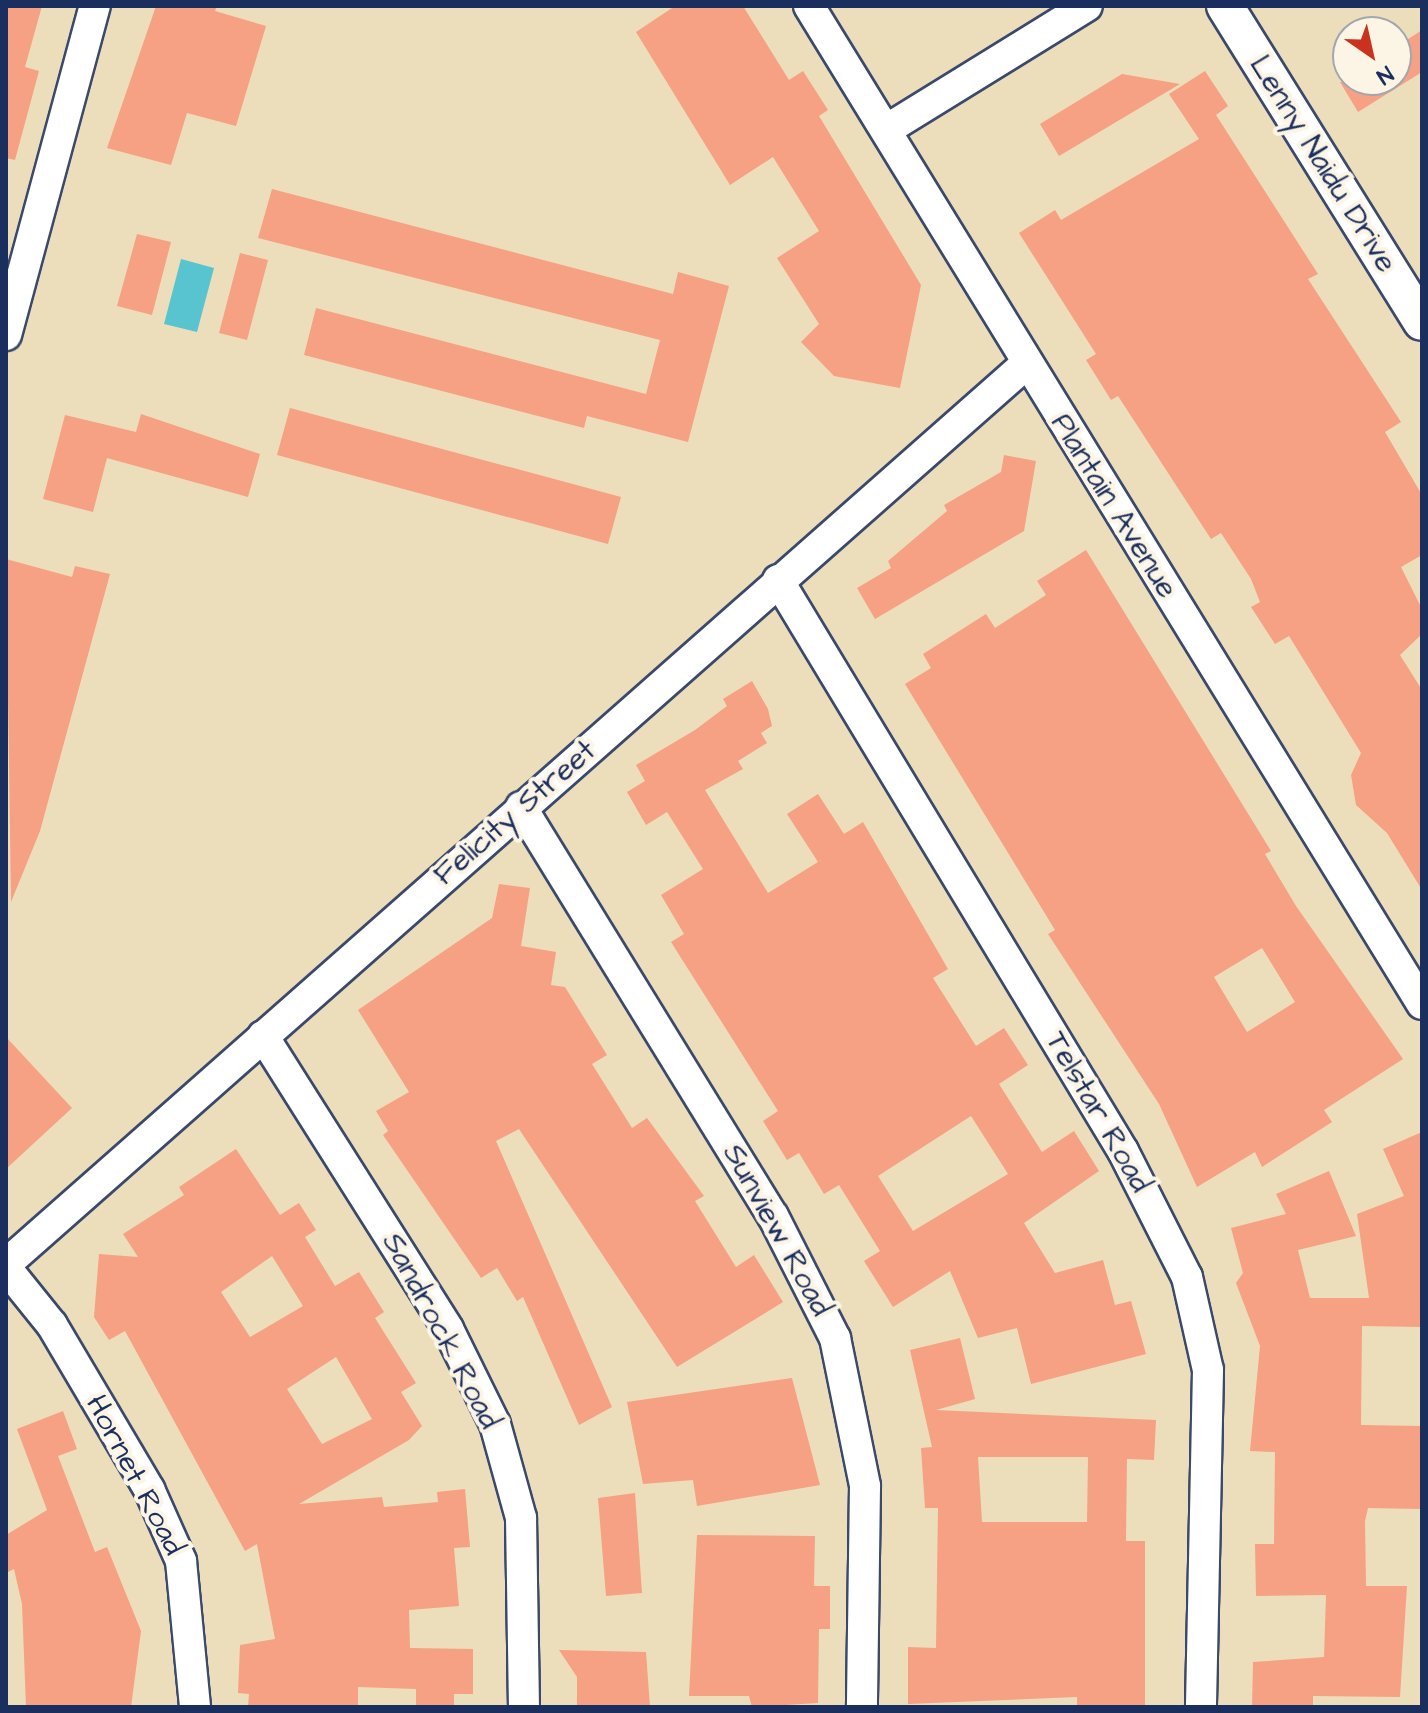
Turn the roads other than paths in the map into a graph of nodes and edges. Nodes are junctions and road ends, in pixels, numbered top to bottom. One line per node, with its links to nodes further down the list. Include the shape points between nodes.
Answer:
1 (95, 6): 7 (street)
2 (809, 6): 5 (street, Plantain Avenue)
3 (1087, 6): 5 (street)
4 (1225, 6): 6 (street, Lenny Naidu Drive)
5 (886, 130): 8 (street, Plantain Avenue)
6 (1422, 322)
7 (6, 335)
8 (1026, 364): 9 (street, Felicity Street); 11 (street, Plantain Avenue)
9 (778, 580): 10 (street, Felicity Street); 17 (street, Telstar Road, via 1123,1151 1187,1277 1208,1370)
10 (521, 807): 12 (street, Felicity Street); 16 (street, Sunview Road, via 773,1216 835,1338 865,1486)
11 (1422, 1004)
12 (263, 1036): 13 (street, Felicity Street); 15 (street, Sandrock Road, via 448,1329 495,1424 521,1518)
13 (6, 1266): 14 (street, Hornet Road, via 60,1339 149,1489 181,1561)
14 (195, 1707)
15 (524, 1707)
16 (862, 1707)
17 (1201, 1707)

